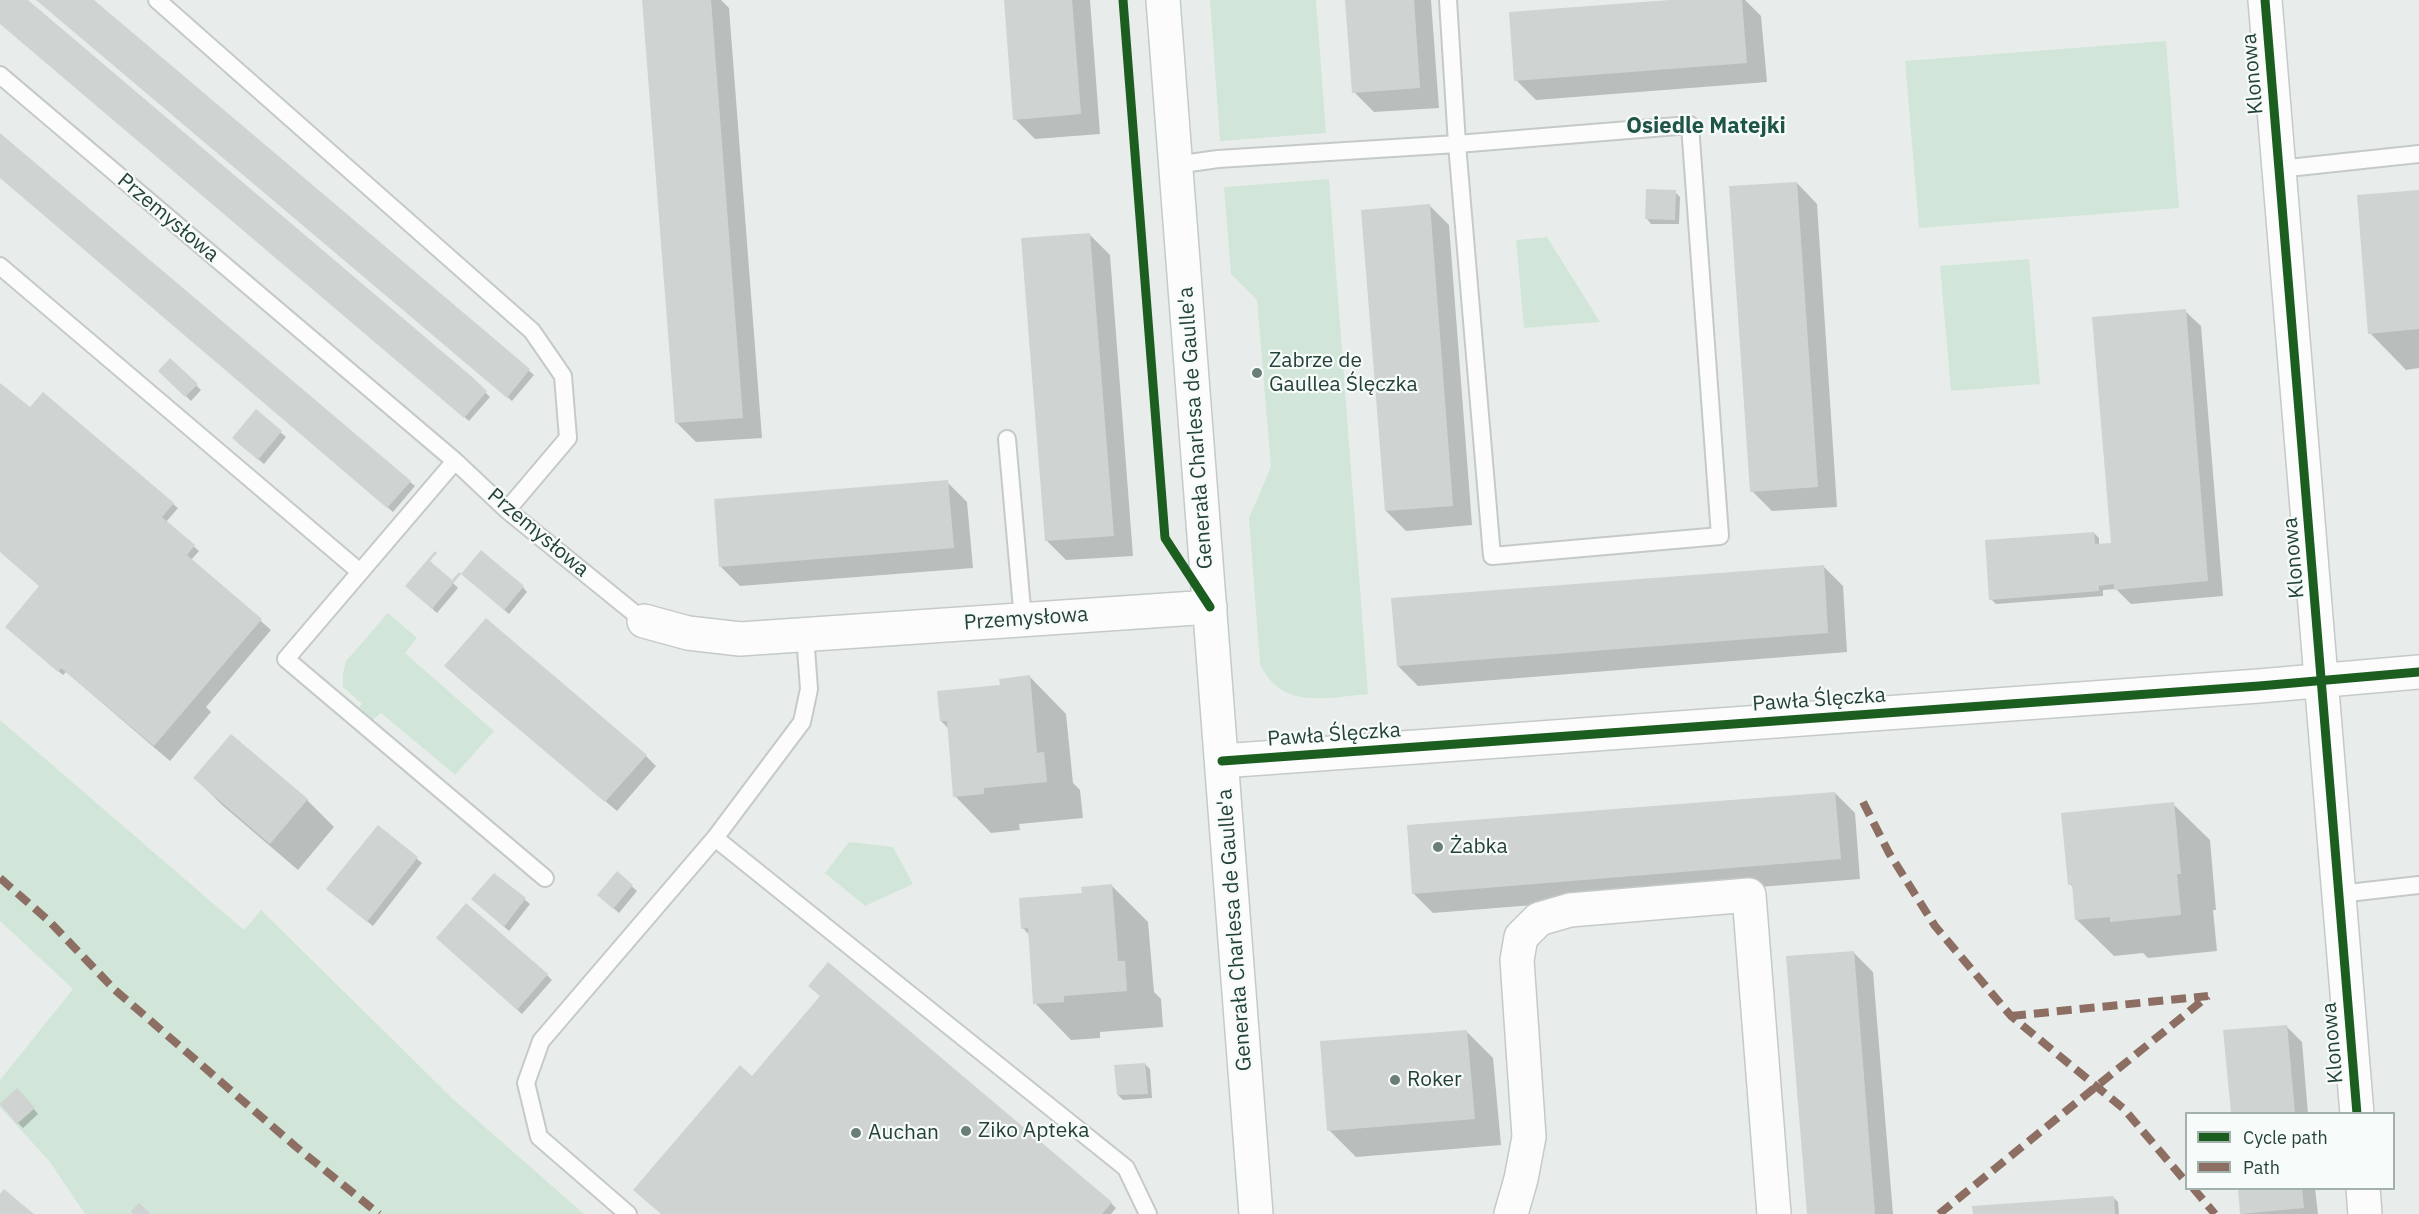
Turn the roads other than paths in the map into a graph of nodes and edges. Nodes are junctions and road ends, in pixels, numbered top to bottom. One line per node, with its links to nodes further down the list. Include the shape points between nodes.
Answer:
1 (157, 0): 13 (lane, via 532,331 563,376 568,438)
2 (1163, 0): 8 (street, Generała Charlesa de Gaulle'a)
3 (1448, 0): 6 (lane)
4 (2265, 0): 9 (street, Klonowa)
5 (0, 75): 12 (lane, Przemysłowa)
6 (1457, 144): 6 (lane, via 1689,125 1720,536 1492,556); 8 (lane)
7 (2419, 154): 9 (lane)
8 (1176, 165): 15 (street, Generała Charlesa de Gaulle'a)
9 (2279, 169): 20 (street, Klonowa)
10 (0, 266): 14 (lane)
11 (1007, 439): 16 (lane)
12 (455, 461): 13 (lane, Przemysłowa); 14 (lane)
13 (507, 510): 17 (lane, Przemysłowa)
14 (360, 572): 23 (lane, via 286,659)
15 (1210, 606): 16 (street, Przemysłowa); 21 (street, Generała Charlesa de Gaulle'a)
16 (1023, 620): 18 (street, Przemysłowa)
17 (644, 621): 18 (street, Przemysłowa, via 688,633 740,639)
18 (806, 635): 22 (lane, via 810,689 802,722)
19 (2419, 672): 20 (street, Pawła Ślęczka)
20 (2322, 681): 21 (street, Pawła Ślęczka); 25 (street, Klonowa)
21 (1222, 761): 30 (street, Generała Charlesa de Gaulle'a)
22 (715, 838): 28 (lane, via 541,1041 526,1083 539,1137); 29 (lane, via 1126,1168)
23 (545, 878)
24 (2419, 885): 25 (lane)
25 (2339, 894): 26 (street, Klonowa)
26 (2357, 1112)
27 (2363, 1190): 33 (street)
28 (628, 1214)
29 (1148, 1214)
30 (1256, 1214)
31 (1510, 1214): 32 (street, via 1529,1137 1517,960 1521,937 1539,919 1570,910 1749,895)
32 (1774, 1214)
33 (2365, 1214)

